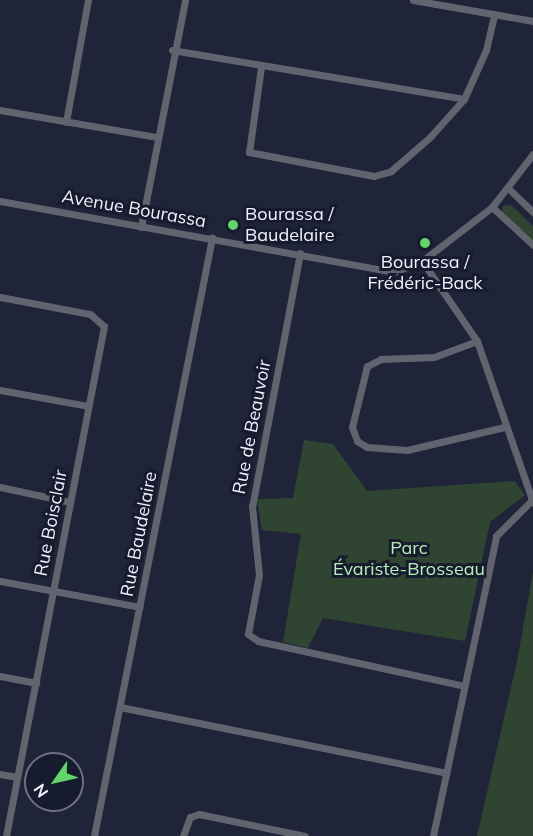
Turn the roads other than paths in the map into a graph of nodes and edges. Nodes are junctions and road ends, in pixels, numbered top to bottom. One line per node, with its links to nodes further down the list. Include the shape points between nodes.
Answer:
1 (88, 0): 10 (street)
2 (185, 0): 6 (street)
3 (413, 0): 4 (street)
4 (494, 14): 5 (street); 8 (street, via 486,50)
5 (533, 21)
6 (172, 50): 7 (street); 11 (street)
7 (261, 67): 8 (street); 8 (street, via 249,152 374,176 391,171)
8 (464, 99)
9 (0, 110): 10 (street)
10 (66, 122): 11 (street)
11 (156, 137): 17 (street)
12 (533, 154): 13 (street, Avenue Bourassa)
13 (510, 190): 15 (street, Avenue Bourassa); 16 (street)
14 (0, 201): 17 (street, Avenue Bourassa)
15 (492, 207): 19 (street); 21 (street, Avenue Bourassa)
16 (533, 213)
17 (141, 227): 18 (street, Avenue Bourassa)
18 (212, 238): 20 (street, Avenue Bourassa); 32 (street, Rue Baudelaire)
19 (533, 245)
20 (300, 254): 21 (street, Avenue Bourassa, via 394,272); 35 (street, Rue de Beauvoir, via 252,506 258,575 248,634 258,641)
21 (422, 261): 23 (street)
22 (0, 297): 25 (street, Rue Boisclair, via 102,319)
23 (477, 341): 26 (street); 26 (street, via 434,357 374,361 363,378 352,427 357,441 367,447 407,450)
24 (0, 390): 25 (street)
25 (88, 406): 28 (street, Rue Boisclair)
26 (504, 426): 29 (street)
27 (0, 487): 28 (street)
28 (70, 502): 31 (street, Rue Boisclair)
29 (532, 502): 35 (street, via 496,536)
30 (0, 581): 31 (street)
31 (53, 591): 32 (street); 34 (street, Rue Boisclair)
32 (140, 607): 36 (street, Rue Baudelaire)
33 (0, 676): 34 (street)
34 (36, 683): 39 (street, Rue Boisclair)
35 (464, 686): 37 (street)
36 (120, 707): 37 (street); 41 (street, Rue Baudelaire)
37 (446, 773): 44 (street)
38 (0, 774): 39 (street)
39 (18, 777): 40 (street, Rue Boisclair)
40 (6, 836)
41 (94, 836)
42 (183, 836): 43 (street, via 189,817 199,814)
43 (305, 836)
44 (433, 836)

